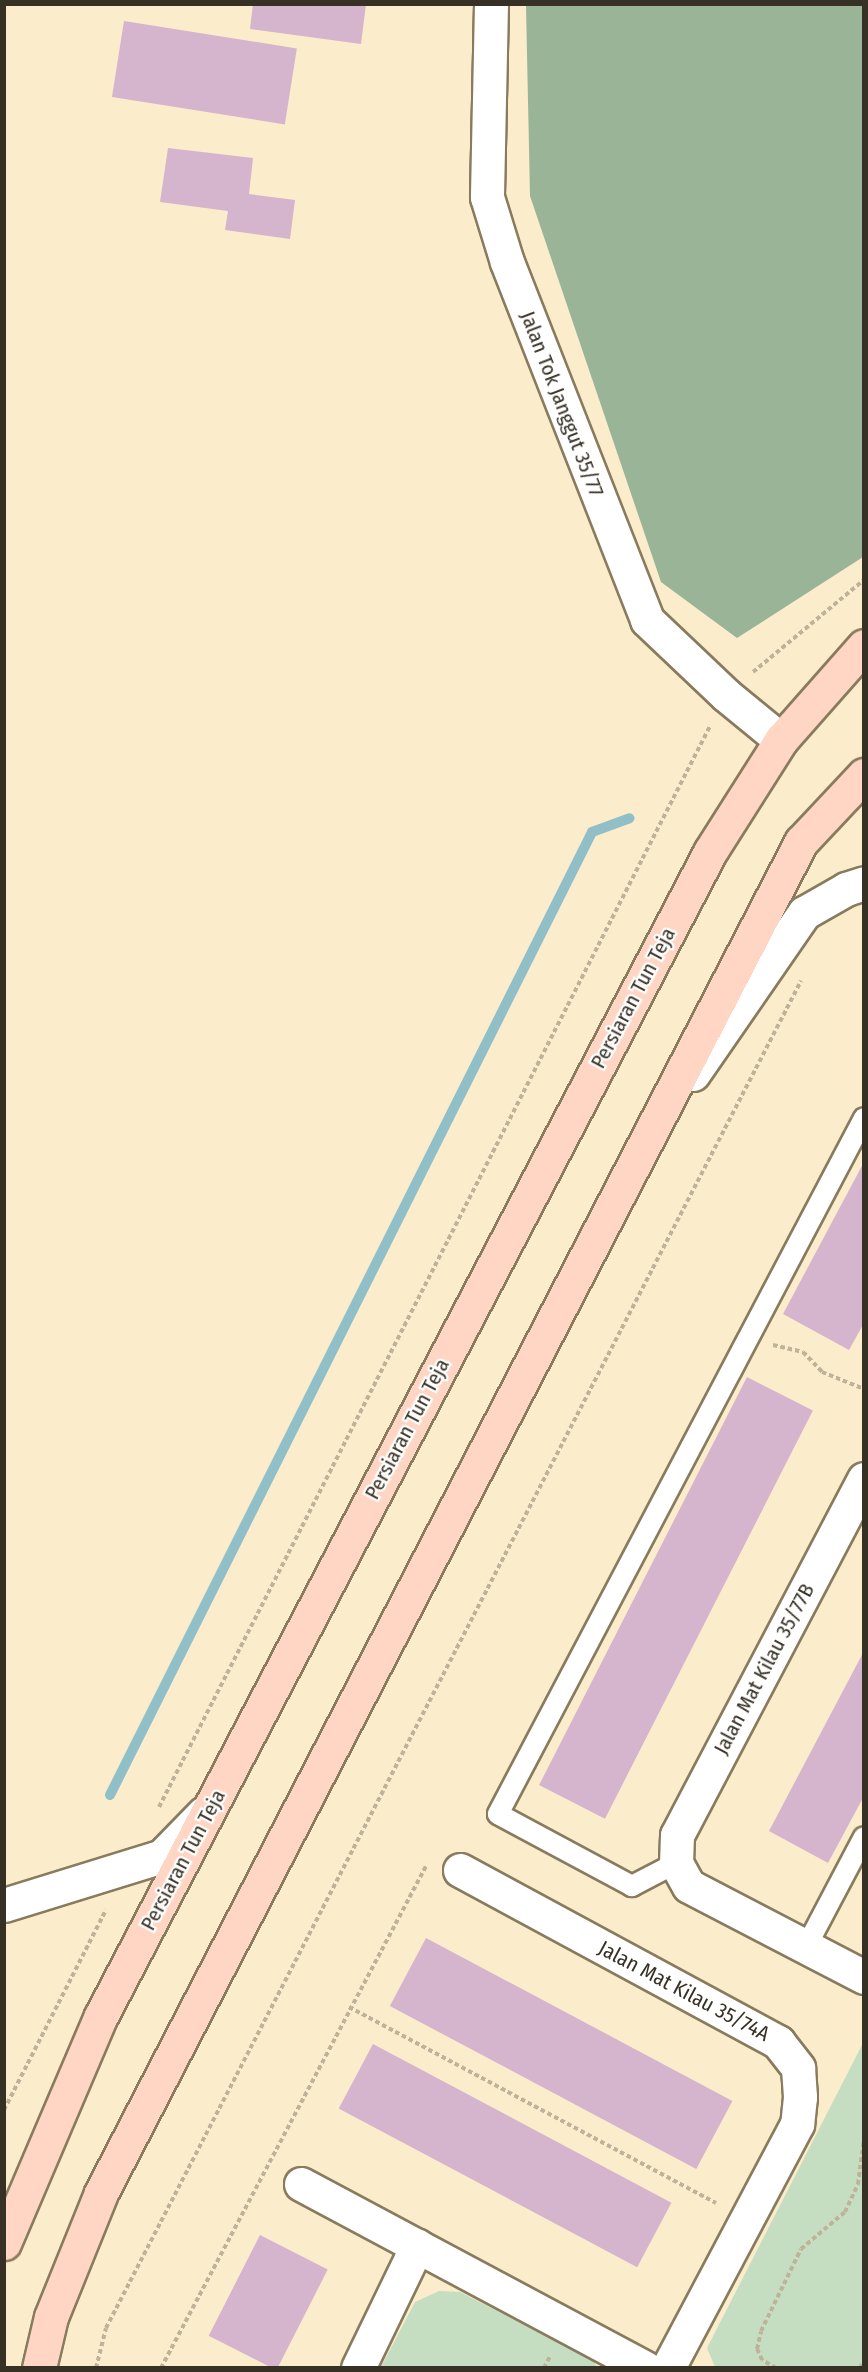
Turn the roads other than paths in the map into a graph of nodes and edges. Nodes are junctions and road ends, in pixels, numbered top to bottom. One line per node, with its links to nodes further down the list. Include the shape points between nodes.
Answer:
1 (491, 4): 3 (street, Jalan Tok Janggut 35/77, via 487,197 507,262 642,609 647,620 718,688)
2 (864, 646): 3 (main road, Persiaran Tun Teja)
3 (781, 740): 9 (main road, Persiaran Tun Teja, via 710,852)
4 (864, 776): 7 (main road, via 801,842)
5 (864, 883): 7 (street, via 804,913)
6 (864, 1118): 11 (lane, via 498,1814 632,1886)
7 (649, 1138): 19 (main road, via 101,2193 51,2317)
8 (864, 1479): 11 (street, Jalan Mat Kilau 35/77B, via 677,1835)
9 (211, 1805): 13 (street, via 162,1856); 17 (main road, Persiaran Tun Teja, via 101,2016)
10 (864, 1838): 14 (lane)
11 (676, 1863): 14 (street, via 689,1886)
12 (460, 1870): 22 (street, Jalan Mat Kilau 35/74A, via 778,2042 798,2068 800,2097 796,2124)
13 (4, 1905)
14 (806, 1947): 15 (street)
15 (864, 1977)
16 (302, 2184): 18 (street)
17 (4, 2243)
18 (417, 2246): 20 (street); 21 (street)
19 (39, 2367)
20 (358, 2367)
21 (645, 2367)
22 (668, 2367)

